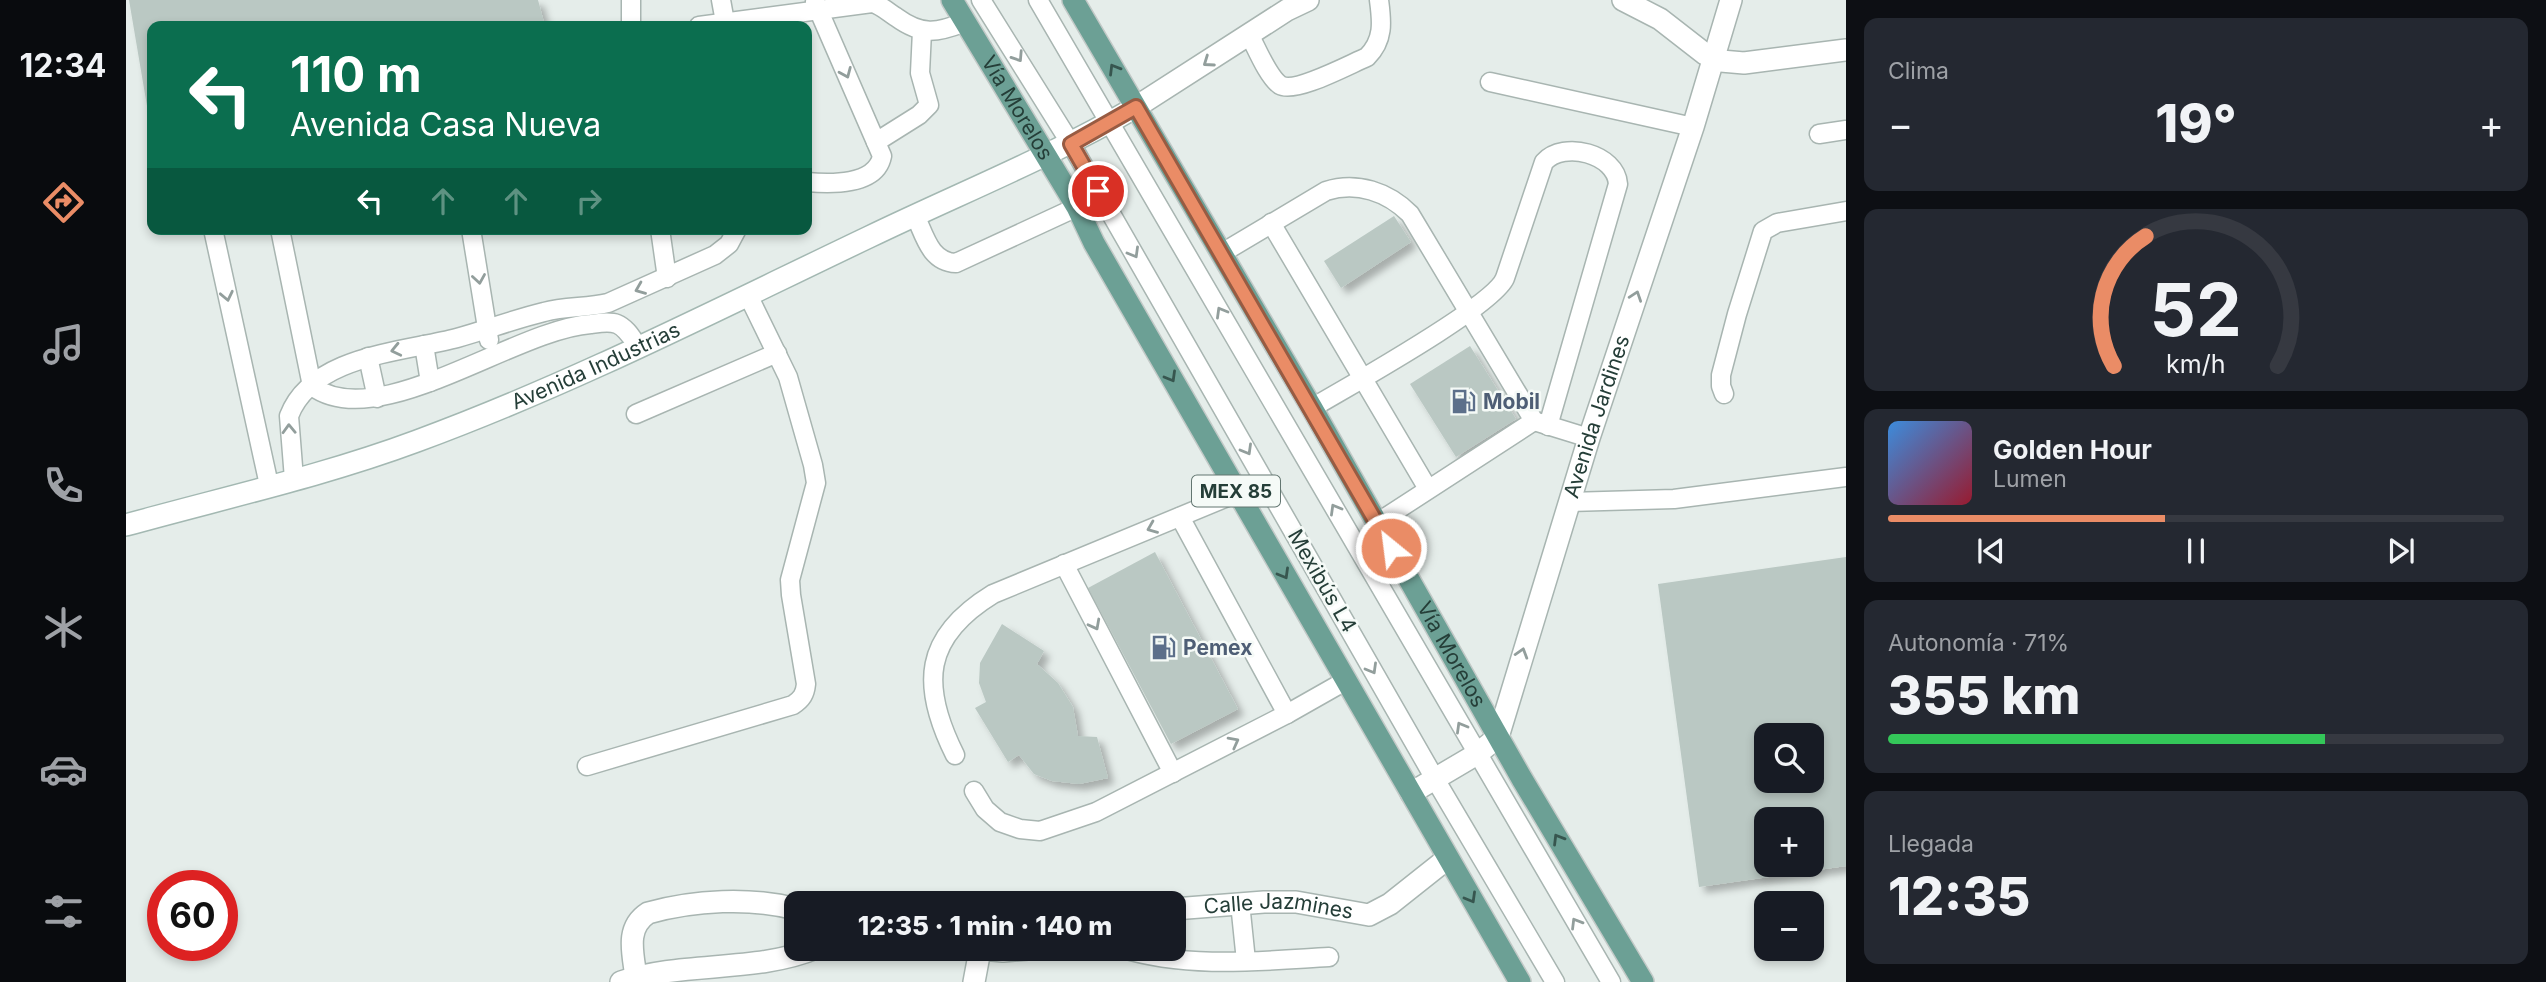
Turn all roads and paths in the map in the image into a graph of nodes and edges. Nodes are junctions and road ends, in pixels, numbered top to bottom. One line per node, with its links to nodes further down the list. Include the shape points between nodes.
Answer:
1 (631, 0): 12 (lane)
2 (721, 0): 13 (lane)
3 (952, 0): 15 (main road, Vía Morelos / MEX 85)
4 (981, 0): 27 (lane, Mexibús L4, one-way to 27)
5 (1038, 0): 22 (lane)
6 (1073, 0): 21 (main road, Vía Morelos, one-way to 6)
7 (1308, 0): 17 (street, Avenida Industrias)
8 (1379, 0): 17 (lane, via 1381,34 1367,57 1297,87 1283,87 1274,79)
9 (1623, 0): 19 (street, via 1660,19)
10 (1731, 0): 19 (street, Avenida Jardines)
11 (817, 5): 14 (lane); 16 (lane, via 872,3); 26 (lane, one-way to 26)
12 (631, 21)
13 (725, 21)
14 (733, 21)
15 (965, 22): 16 (lane); 28 (main road, Vía Morelos / MEX 85)
16 (922, 31): 26 (lane, via 920,73 929,106)
17 (1249, 34): 21 (street, Avenida Industrias, one-way to 21)
18 (1846, 50): 19 (street, via 1744,63)
19 (1714, 59): 23 (street, Avenida Jardines)
20 (1490, 82): 23 (lane)
21 (1136, 107): 22 (street, Avenida Industrias); 39 (main road, Vía Morelos)
22 (1110, 123): 27 (street, Avenida Industrias); 71 (lane, one-way to 22)
23 (1693, 127): 57 (street, Avenida Jardines, one-way to 23)
24 (1846, 130): 25 (lane)
25 (1819, 134)
26 (876, 142): 29 (lane, via 881,162 870,173 843,183)
27 (1071, 144): 28 (street, Avenida Industrias); 75 (lane, Mexibús L4, one-way to 75)
28 (1046, 155): 30 (main road, Vía Morelos / MEX 85); 32 (street, Avenida Industrias)
29 (812, 181)
30 (1077, 207): 32 (lane, via 956,263 935,256); 62 (main road, Vía Morelos / MEX 85, one-way to 62)
31 (1846, 211): 52 (lane, via 1777,223 1763,231 1721,375)
32 (915, 215): 41 (street, Avenida Industrias)
33 (1271, 223): 39 (lane); 42 (lane, via 1339,187 1353,186 1388,196 1410,214); 49 (lane)
34 (214, 235): 60 (lane, one-way to 60)
35 (281, 235): 51 (lane)
36 (472, 235): 43 (lane, one-way to 43)
37 (661, 235): 40 (lane)
38 (730, 235): 40 (lane, via 715,255)
39 (1222, 253): 54 (main road, Vía Morelos)
40 (667, 278): 43 (lane, one-way to 43, via 594,307 545,312)
41 (748, 295): 45 (street, Avenida Industrias); 46 (lane)
42 (1471, 312): 49 (lane); 56 (lane); 56 (lane, via 1503,283 1541,168 1549,157 1573,151 1608,163 1618,184)
43 (487, 329): 44 (lane); 47 (lane)
44 (424, 345): 48 (lane, one-way to 48); 50 (lane)
45 (639, 348): 47 (lane, via 625,330 608,322 571,326); 59 (street, Avenida Industrias, via 517,403)
46 (778, 353): 55 (lane); 73 (lane, via 816,483 790,580 805,692 793,705)
47 (491, 355): 50 (lane)
48 (368, 357): 51 (lane); 53 (lane)
49 (1361, 378): 54 (lane); 61 (lane)
50 (430, 382): 53 (lane)
51 (312, 386): 53 (lane, via 341,399); 59 (lane, one-way to 51, via 289,416)
52 (1724, 394)
53 (377, 398)
54 (1312, 408): 65 (main road, Vía Morelos)
55 (636, 414)
56 (1541, 423): 57 (lane); 61 (lane)
57 (1589, 438): 63 (street, Avenida Jardines)
58 (1846, 477): 63 (lane, via 1674,499)
59 (294, 479): 60 (street, Avenida Industrias)
60 (269, 485): 66 (street, Avenida Industrias)
61 (1428, 489): 65 (lane)
62 (1237, 493): 64 (lane); 68 (main road, Vía Morelos / MEX 85, one-way to 68)
63 (1569, 502): 70 (street, Avenida Jardines, one-way to 63)
64 (1180, 517): 67 (lane, one-way to 67); 69 (lane)
65 (1377, 523): 70 (main road, Vía Morelos)
66 (126, 525)
67 (1064, 564): 72 (lane, via 993,594 949,630 937,653 934,700); 74 (lane, one-way to 74)
68 (1347, 680): 69 (lane); 77 (main road, Vía Morelos / MEX 85)
69 (1287, 714): 74 (lane, one-way to 69)
70 (1498, 737): 71 (street); 92 (main road, Vía Morelos, one-way to 70)
71 (1477, 754): 75 (street); 91 (lane, one-way to 71)
72 (955, 755)
73 (587, 766)
74 (1173, 773): 76 (lane, via 1096,812 1040,831 1000,822)
75 (1435, 779): 77 (street); 90 (lane, Mexibús L4)
76 (974, 792)
77 (1411, 793): 78 (main road, Vía Morelos / MEX 85)
78 (1448, 858): 79 (street, Calle Jazmines, via 1369,915 1296,902); 89 (main road, Vía Morelos / MEX 85, one-way to 89)
79 (1240, 903): 81 (street, Calle Jazmines); 86 (lane)
80 (784, 906): 87 (street, via 743,901 648,913 635,926)
81 (1186, 908)
82 (1329, 957): 86 (lane)
83 (784, 958): 87 (street)
84 (1186, 960): 86 (lane)
85 (975, 961): 88 (street)
86 (1246, 961)
87 (628, 979)
88 (974, 982)
89 (1520, 982)
90 (1555, 982)
91 (1611, 982)
92 (1643, 982)

